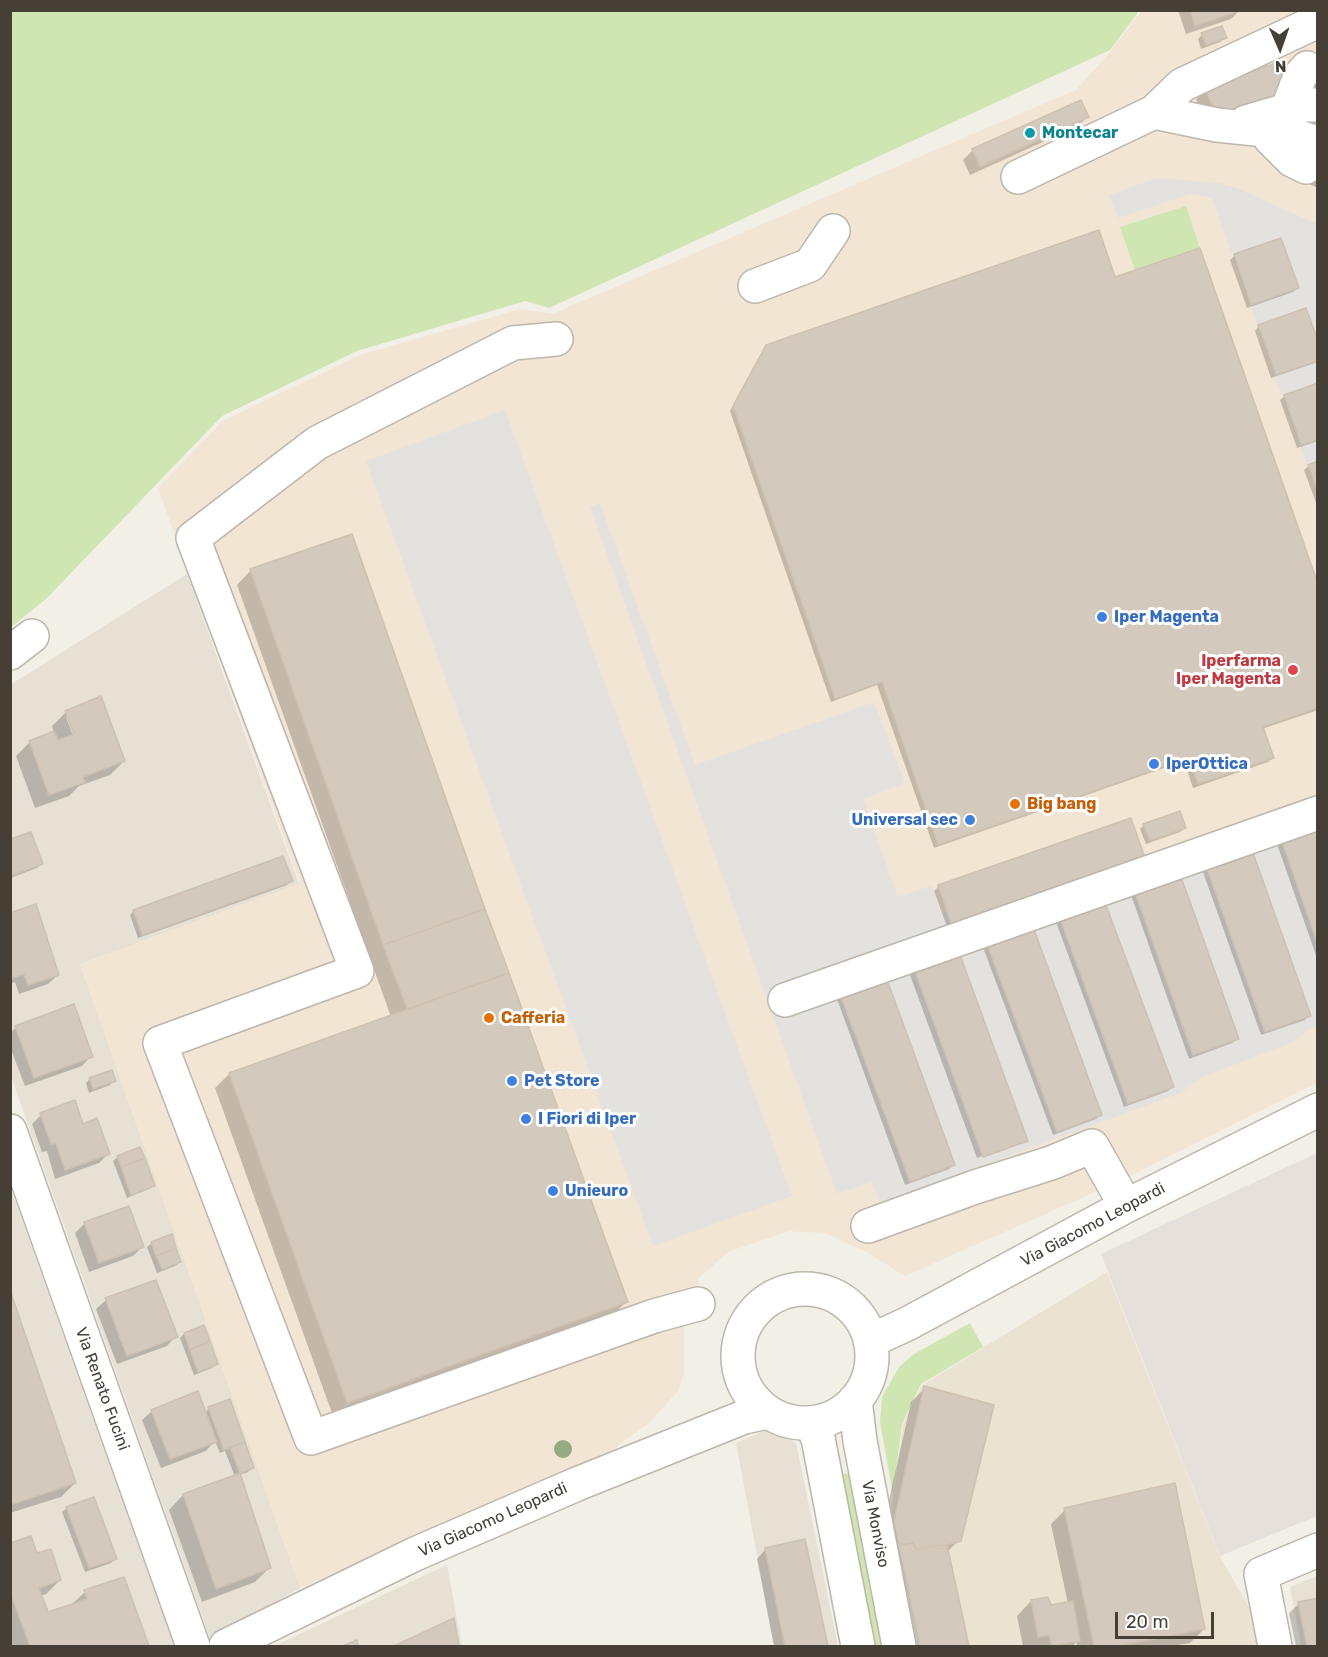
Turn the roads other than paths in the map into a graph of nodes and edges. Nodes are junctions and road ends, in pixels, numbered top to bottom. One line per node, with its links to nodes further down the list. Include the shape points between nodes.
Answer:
1 (1317, 21): 2 (street, via 1182,85)
2 (1154, 112): 4 (street); 5 (street)
3 (1310, 115): 4 (street); 4 (street, via 1285,132)
4 (1248, 127)
5 (1018, 177)
6 (833, 231): 7 (street, via 810,265)
7 (755, 286)
8 (556, 339): 15 (street, via 513,343 317,443 193,538 357,971 160,1043 311,1438 654,1316)
9 (1317, 813): 10 (street)
10 (785, 1000)
11 (1317, 1110): 13 (street, Via Giacomo Leopardi)
12 (10, 1131): 21 (street, Via Renato Fucini)
13 (1126, 1206): 14 (street, via 1092,1146); 16 (street, Via Giacomo Leopardi)
14 (868, 1226)
15 (725, 1313): 16 (street, via 759,1307 782,1294 807,1289 824,1292 854,1310); 18 (street, via 740,1339 738,1360 742,1380)
16 (870, 1341): 17 (street, via 870,1372)
17 (855, 1400): 19 (street, via 842,1412); 24 (street, Via Monviso)
18 (768, 1412): 19 (street, via 788,1420); 22 (street, Via Giacomo Leopardi, via 744,1417 577,1484 415,1554)
19 (810, 1422): 23 (street, via 818,1438)
20 (1317, 1550): 25 (street, via 1261,1574)
21 (193, 1647)
22 (226, 1647)
23 (858, 1647)
24 (899, 1647)
25 (1275, 1647)

